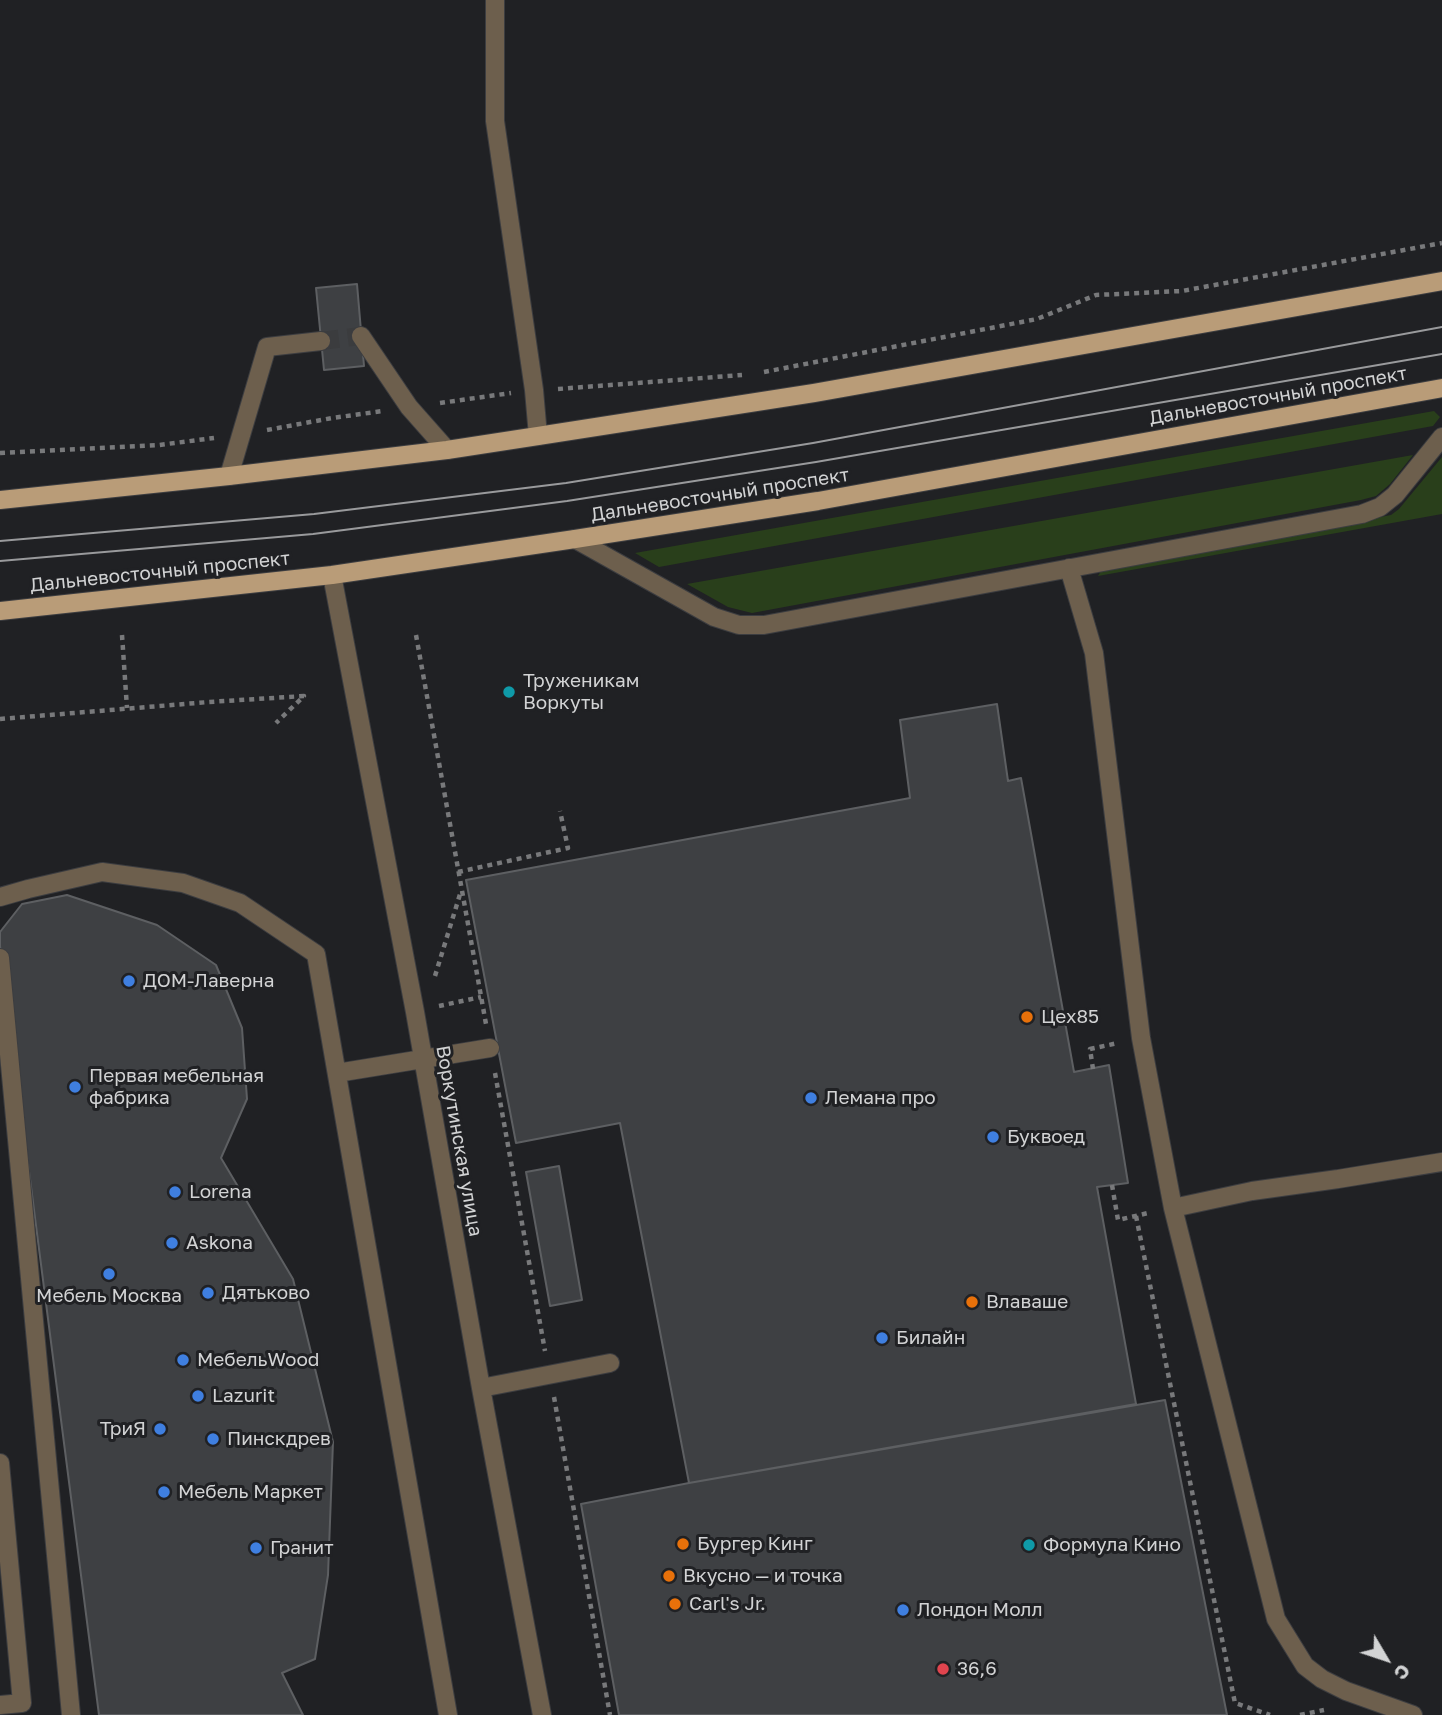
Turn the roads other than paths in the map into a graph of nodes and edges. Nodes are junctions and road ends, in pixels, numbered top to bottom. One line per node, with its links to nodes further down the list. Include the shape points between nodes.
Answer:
1 (495, 0): 6 (street, via 495,121)
2 (1442, 281): 6 (main road, via 814,393)
3 (361, 336): 8 (street, via 409,407)
4 (321, 341): 9 (street, via 267,347)
5 (1442, 388): 11 (main road, Дальневосточный проспект, via 818,501)
6 (538, 436): 8 (main road)
7 (1442, 437): 12 (street, via 1395,495 1363,514)
8 (447, 450): 9 (main road)
9 (229, 476): 10 (main road)
10 (0, 500)
11 (575, 539): 12 (street, via 714,617 739,625 764,625); 13 (main road, Дальневосточный проспект)
12 (1069, 568): 21 (street, via 1094,653 1141,1038)
13 (332, 575): 14 (main road, Дальневосточный проспект); 18 (street, Воркутинская улица)
14 (0, 611)
15 (0, 897): 19 (street, via 102,872 183,883 240,903 316,954)
16 (0, 958): 26 (street)
17 (490, 1048): 18 (street)
18 (423, 1059): 19 (street); 23 (street, Воркутинская улица)
19 (337, 1073): 27 (street)
20 (1442, 1162): 21 (street)
21 (1173, 1208): 29 (street, via 1276,1619 1305,1667 1322,1679)
22 (610, 1363): 23 (street)
23 (481, 1388): 28 (street, Воркутинская улица)
24 (0, 1463): 25 (street, via 22,1703)
25 (0, 1705)
26 (71, 1715)
27 (449, 1715)
28 (542, 1715)
29 (1413, 1715)

